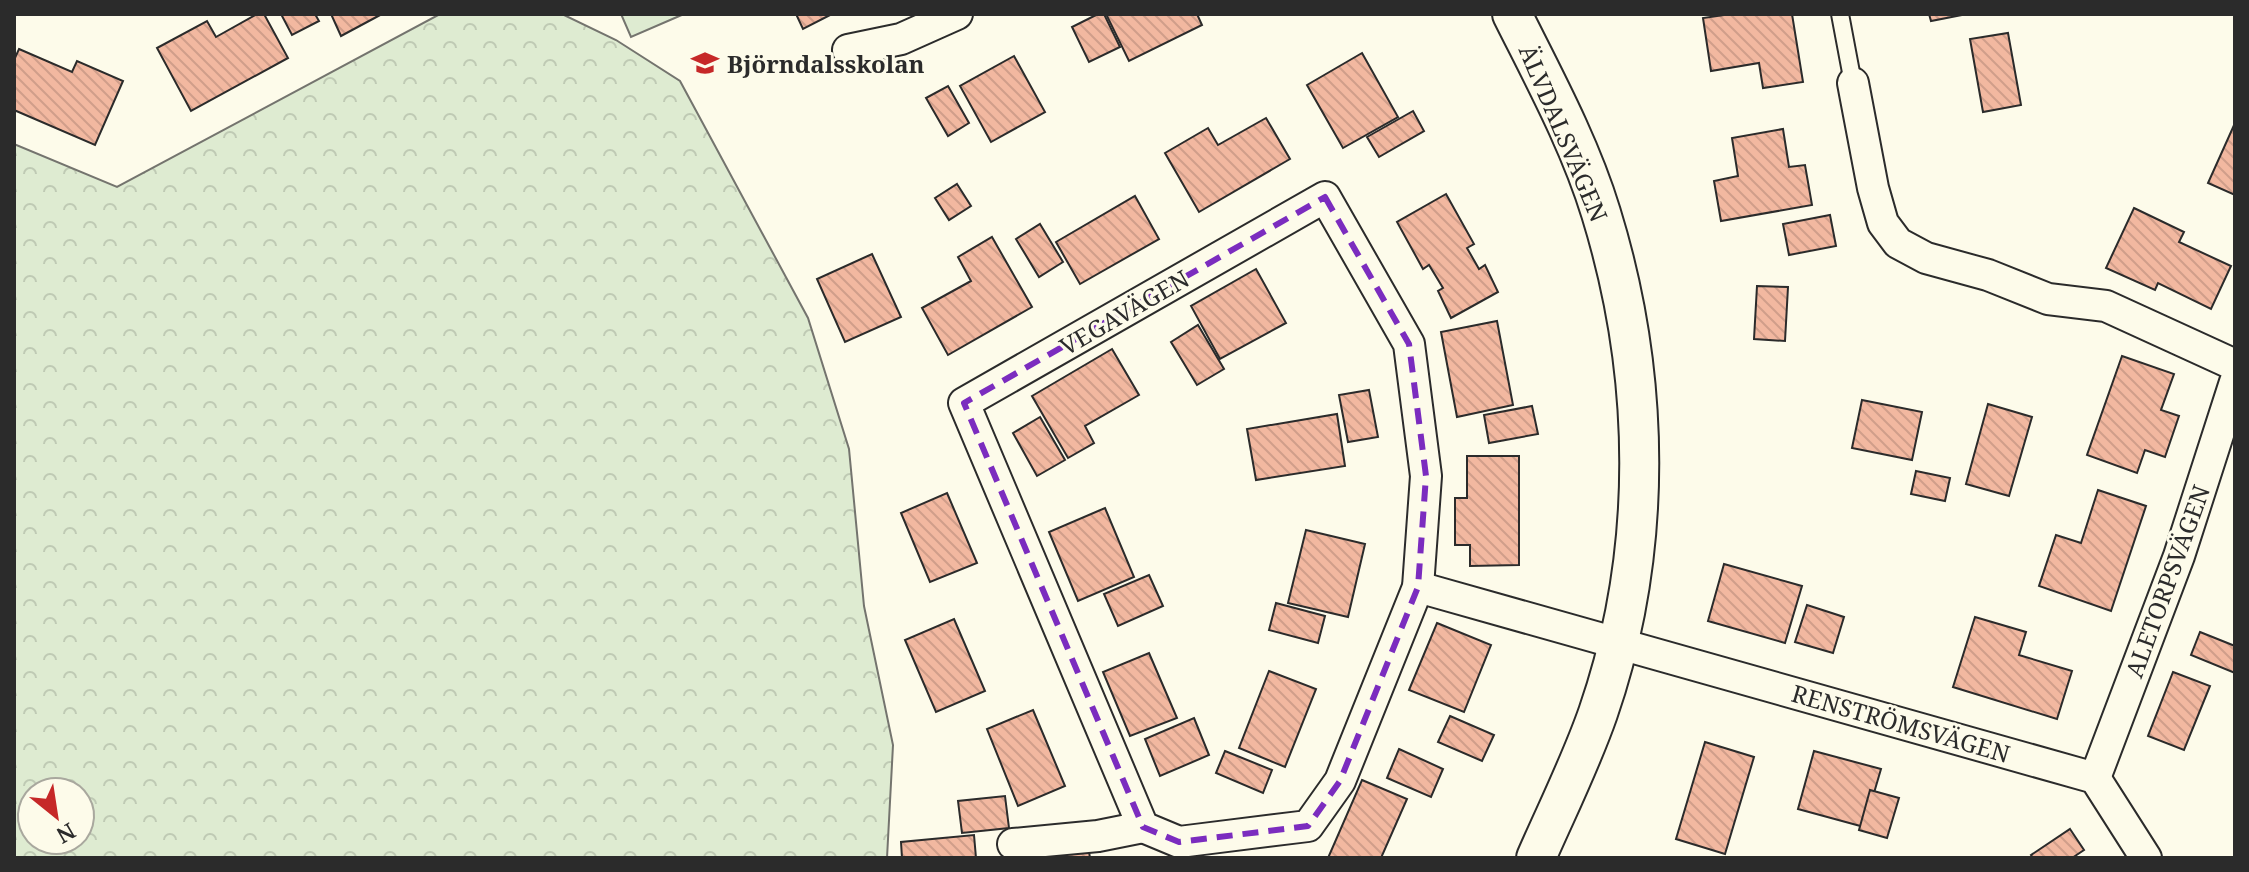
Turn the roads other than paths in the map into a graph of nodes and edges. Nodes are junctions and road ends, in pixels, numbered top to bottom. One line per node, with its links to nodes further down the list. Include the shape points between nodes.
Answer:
1 (957, 14): 4 (street, via 901,39)
2 (1512, 14): 9 (street, ÄLVDALSVÄGEN, via 1561,113 1600,211 1624,299 1642,455)
3 (1840, 14): 5 (lane)
4 (848, 50)
5 (1853, 83): 6 (street, via 1873,188 1883,223 1898,243 1926,258 2048,299 2106,306)
6 (2235, 365)
7 (2235, 382): 10 (street, ALETORPSVÄGEN, via 2179,556)
8 (1418, 587): 9 (street); 11 (street, VEGAVÄGEN, via 1340,781 1308,826 1179,842); 11 (street, VEGAVÄGEN, via 1426,476 1409,344 1325,197 964,403)
9 (1617, 643): 10 (street, RENSTRÖMSVÄGEN); 13 (street, ÄLVDALSVÄGEN, via 1598,713)
10 (2095, 778): 14 (street)
11 (1143, 827): 12 (street)
12 (1013, 844)
13 (1536, 858)
14 (2146, 858)

